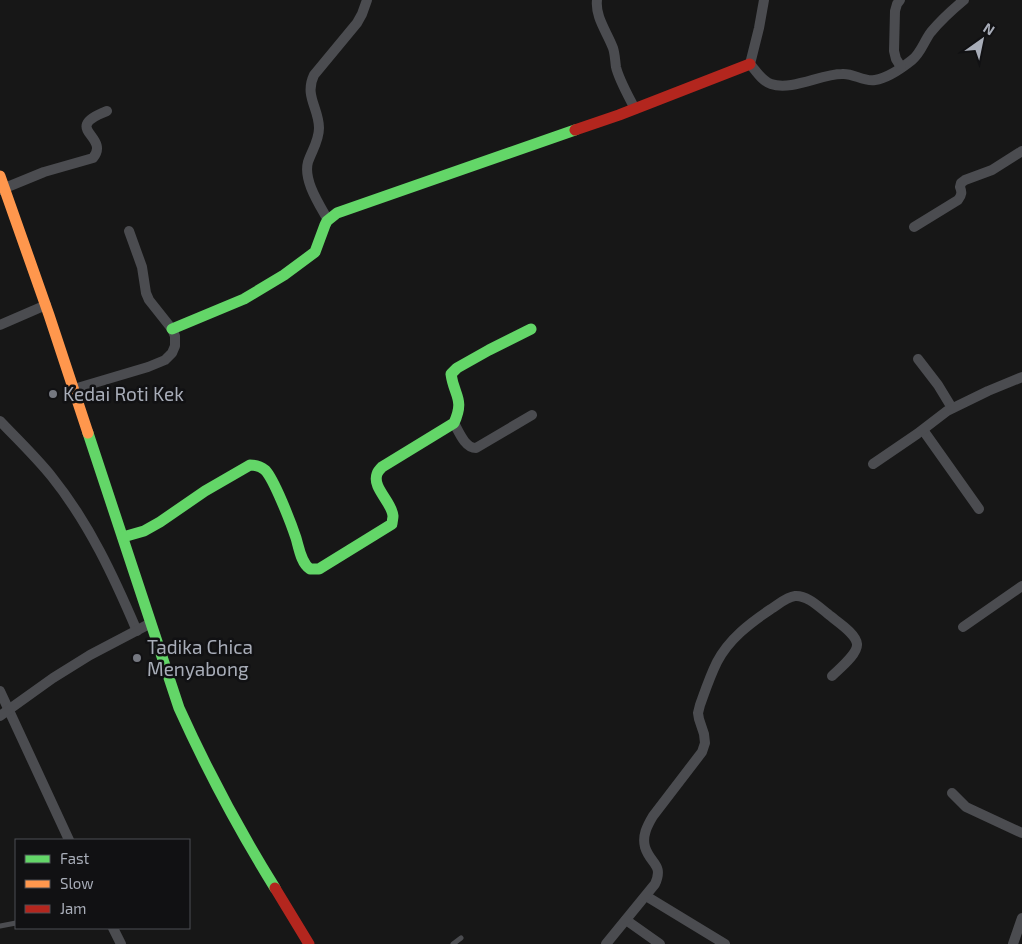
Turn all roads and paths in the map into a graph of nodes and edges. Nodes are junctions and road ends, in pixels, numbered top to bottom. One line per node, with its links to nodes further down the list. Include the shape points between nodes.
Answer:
1 (367, 0): 13 (street, via 357,23 311,82 311,100 319,130 307,169 311,188)
2 (597, 0): 8 (street, via 601,22 616,57 616,67)
3 (764, 0): 6 (street)
4 (900, 0): 7 (street, via 895,11 894,51)
5 (964, 0): 7 (street, via 939,23 912,60)
6 (750, 64): 7 (street, via 764,80 781,86 843,74 876,80); 8 (street)
7 (901, 67)
8 (635, 109): 13 (street, via 337,213)
9 (107, 111): 12 (street, via 93,116 86,124 97,146 94,158 44,172)
10 (1022, 151): 14 (street, via 992,170 965,180 961,183 962,192 958,200)
11 (0, 176): 12 (street)
12 (2, 189): 16 (street)
13 (328, 220): 18 (street, via 315,252 284,275 244,298)
14 (914, 227)
15 (129, 231): 18 (street, via 142,266 149,300)
16 (46, 305): 17 (street); 22 (street)
17 (0, 325)
18 (172, 329): 22 (street, via 176,336 175,346 165,360)
19 (531, 329): 26 (street, via 451,374 460,408)
20 (918, 359): 23 (street)
21 (1022, 377): 23 (street)
22 (74, 389): 30 (street)
23 (952, 408): 27 (street)
24 (532, 415): 26 (street, via 476,448 467,445)
25 (0, 421): 34 (street, via 53,478 75,509 106,562)
26 (454, 423): 30 (street, via 379,469 376,481 394,521 319,569 313,571 306,567 272,480 262,467 256,465 250,465 205,491 144,531)
27 (923, 430): 28 (street); 29 (street)
28 (873, 464)
29 (979, 508)
30 (123, 538): 32 (street)
31 (1022, 586): 33 (street)
32 (151, 623): 34 (street); 50 (street, via 178,708 204,763 245,840)
33 (963, 627)
34 (137, 631): 37 (street, via 90,655)
35 (832, 676): 42 (street, via 856,650 855,638 818,606 802,597 788,598 753,622 730,644 718,660 700,705 698,713 705,743 702,752 647,827 644,837 646,848 659,876)
36 (0, 691): 37 (street)
37 (9, 710): 38 (street); 41 (street)
38 (0, 716)
39 (952, 793): 40 (street, via 966,807)
40 (1022, 833)
41 (69, 839)
42 (646, 896): 44 (street); 54 (street)
43 (1022, 918): 55 (street)
44 (626, 920): 52 (street); 53 (street)
45 (15, 923): 46 (lane)
46 (0, 926)
47 (113, 929): 49 (street)
48 (462, 938): 51 (lane)
49 (121, 944)
50 (309, 944)
51 (453, 944)
52 (606, 944)
53 (660, 944)
54 (725, 944)
55 (1013, 944)

